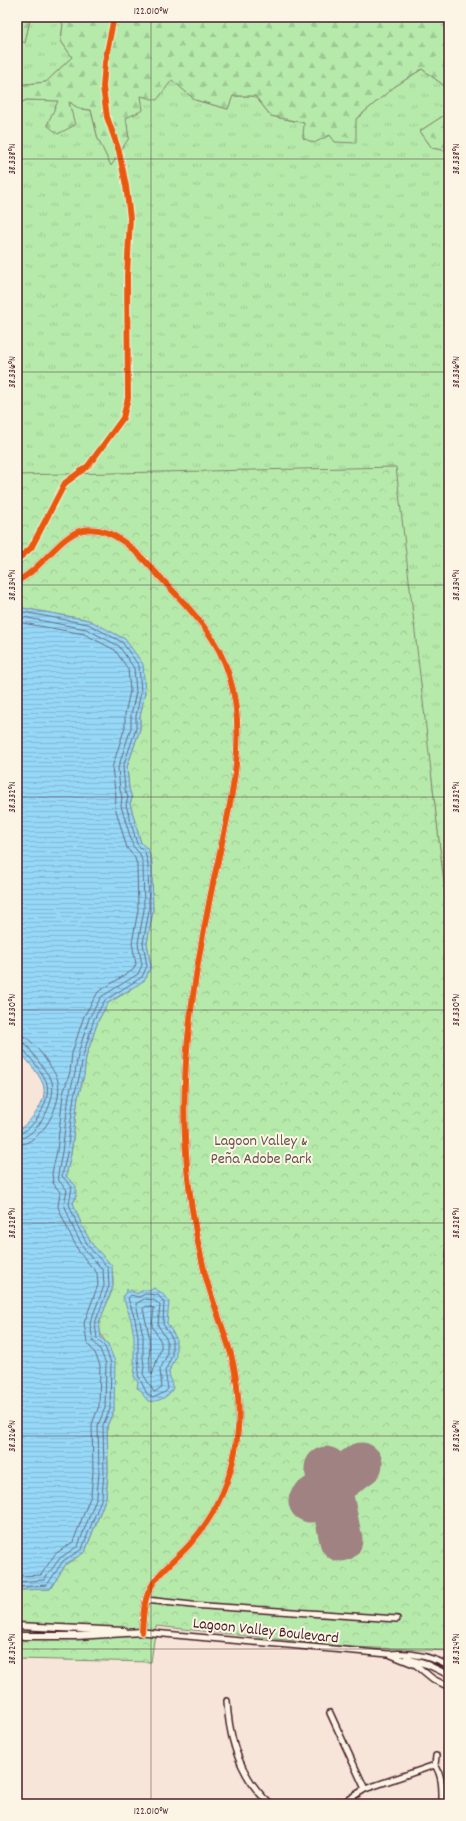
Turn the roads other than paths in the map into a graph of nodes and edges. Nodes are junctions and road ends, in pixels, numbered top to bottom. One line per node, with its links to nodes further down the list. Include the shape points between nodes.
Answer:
1 (17, 581): 2 (street, via 33,571 78,531 93,529 111,534 145,561 201,622 222,656 229,673 235,702 237,720 233,794 211,893 193,998 184,1101 185,1140 195,1228 207,1281 234,1366 238,1404 237,1436 229,1474 211,1515 192,1543 154,1582)
2 (146, 1600): 3 (street); 5 (street)
3 (397, 1619)
4 (17, 1626): 5 (street)
5 (142, 1632): 6 (street); 7 (street, Lagoon Valley Boulevard)
6 (17, 1636)
7 (388, 1654): 8 (street, Lagoon Valley Boulevard); 9 (street, Lagoon Valley Boulevard, via 420,1655)
8 (397, 1657): 10 (street, Lagoon Valley Boulevard, via 418,1661); 11 (street, Lagoon Valley Boulevard)
9 (449, 1666)
10 (449, 1675)
11 (449, 1687)
12 (227, 1701): 17 (street, via 229,1728 238,1759)
13 (330, 1713): 16 (street)
14 (436, 1756): 15 (street)
15 (435, 1765): 16 (street); 19 (street, via 441,1780)
16 (365, 1790): 18 (street)
17 (270, 1804)
18 (341, 1804)
19 (442, 1804)

